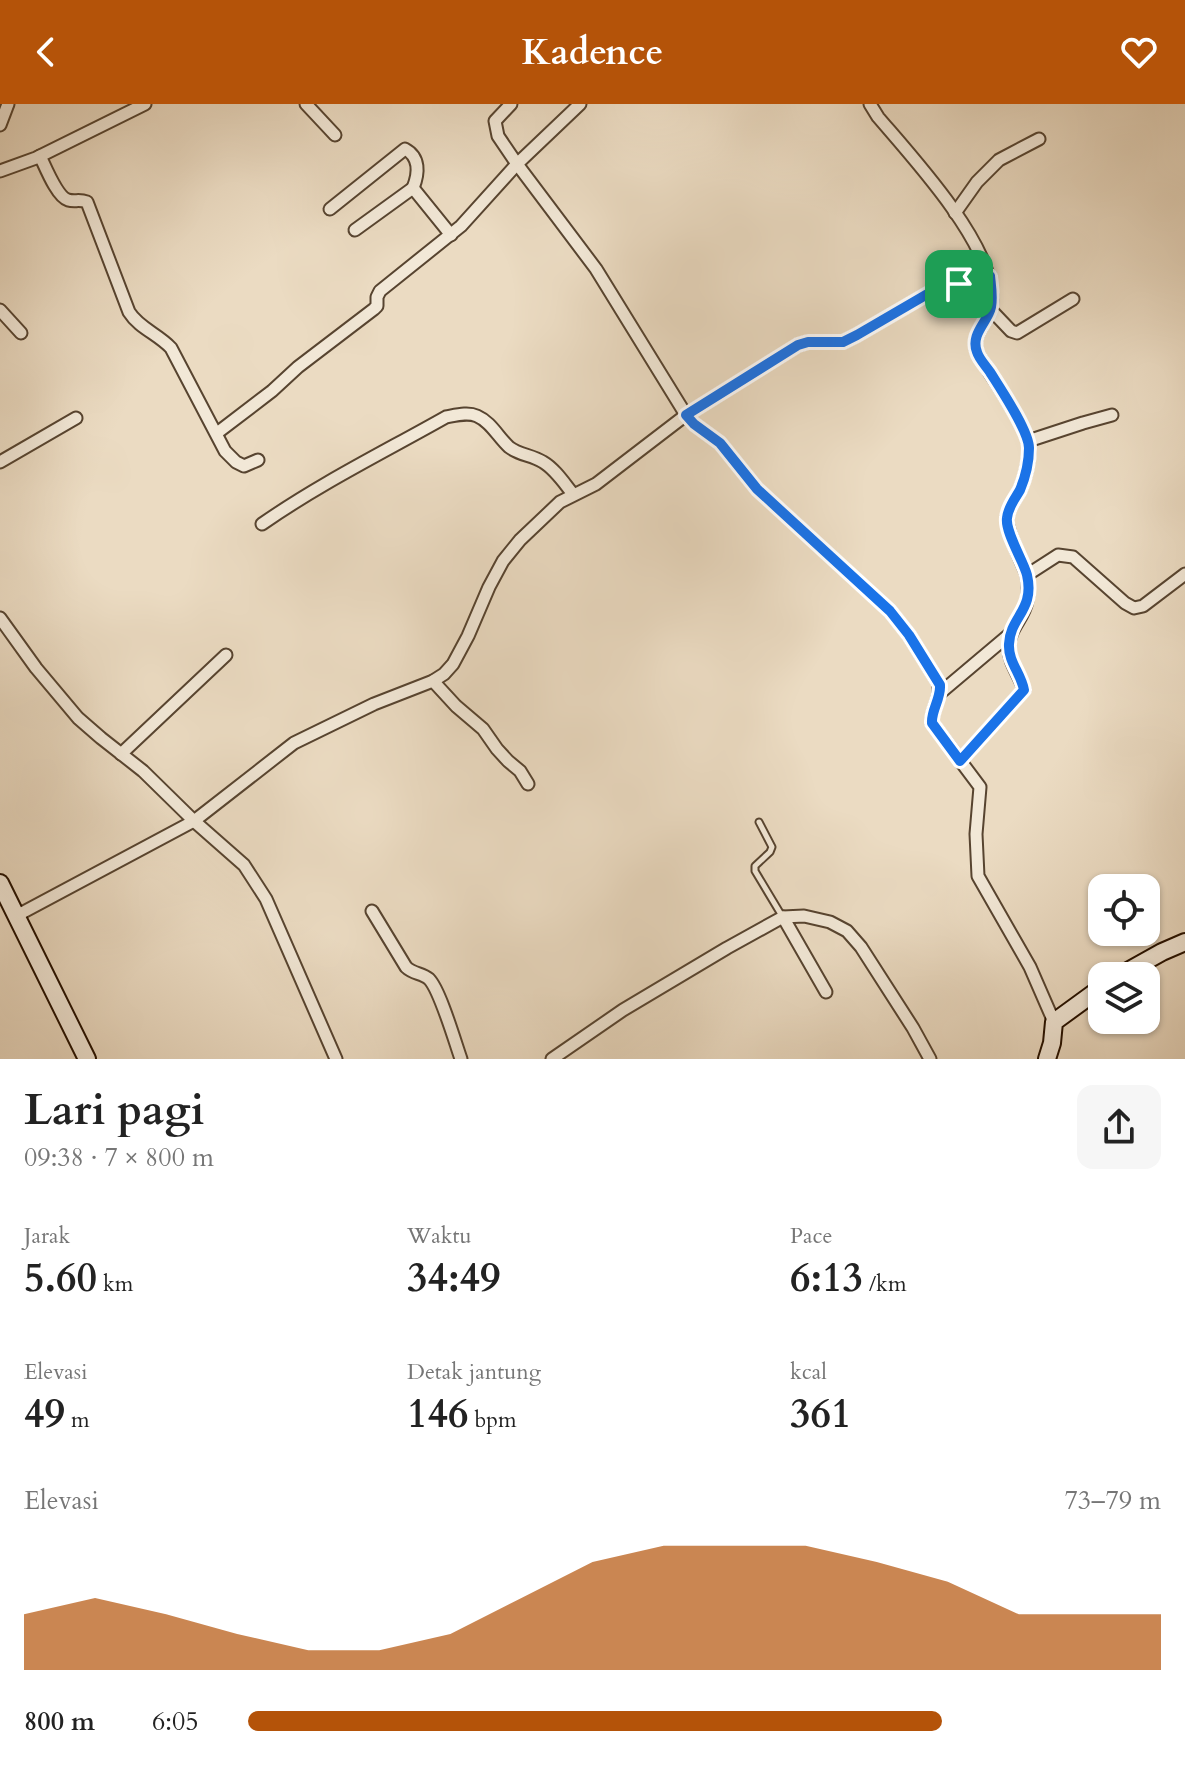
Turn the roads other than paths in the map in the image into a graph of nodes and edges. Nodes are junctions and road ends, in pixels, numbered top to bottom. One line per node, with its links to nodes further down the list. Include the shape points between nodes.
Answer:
1 (8, 104): 7 (street)
2 (145, 104): 10 (street)
3 (306, 104): 8 (street)
4 (511, 104): 11 (street, via 495,126)
5 (580, 104): 11 (street)
6 (870, 104): 15 (street)
7 (0, 125)
8 (335, 135)
9 (1039, 139): 15 (street, via 999,160)
10 (40, 156): 12 (street); 26 (street, via 59,194 87,202 129,312 171,348)
11 (517, 164): 17 (street); 23 (street, via 596,269)
12 (0, 171)
13 (413, 188): 14 (street, via 417,163 405,149); 16 (street); 17 (street)
14 (330, 209)
15 (955, 213): 18 (street)
16 (355, 230)
17 (451, 235): 26 (street, via 380,291 374,309)
18 (990, 276): 21 (street); 23 (street, via 936,289 843,342 798,345)
19 (1073, 299): 21 (street, via 1017,333)
20 (0, 310): 22 (street)
21 (991, 310): 27 (street, via 975,342 977,352)
22 (21, 333)
23 (686, 415): 30 (street, via 596,484); 38 (street, via 720,443 768,500 890,611 938,682)
24 (1112, 415): 27 (street)
25 (76, 418): 29 (street)
26 (217, 433): 28 (street, via 236,462 247,466)
27 (1028, 441): 33 (street, via 1027,467 1007,522)
28 (258, 460)
29 (0, 462)
30 (573, 494): 31 (street, via 543,462 511,449 481,418 461,414 446,417 336,477); 37 (street, via 512,549 453,664)
31 (262, 524)
32 (1185, 574): 33 (street, via 1134,608 1073,557 1058,555)
33 (1027, 575): 35 (street, via 1028,599)
34 (0, 618): 39 (street, via 61,699)
35 (1010, 634): 38 (street); 40 (street, via 1010,659 1024,690)
36 (226, 655): 39 (street)
37 (433, 681): 41 (street, via 483,729); 42 (street, via 294,743)
38 (940, 693): 40 (street, via 932,723)
39 (121, 754): 42 (street)
40 (960, 761): 52 (street, via 980,787 978,876 1017,942)
41 (528, 784)
42 (194, 821): 46 (street); 54 (street, via 244,865 266,899)
43 (759, 822): 47 (lane, via 772,847 755,871)
44 (0, 883): 46 (main road)
45 (372, 911): 55 (street, via 406,967 436,989)
46 (16, 916): 53 (main road)
47 (783, 917): 50 (street); 56 (street, via 623,1010); 57 (street, via 804,916 847,931)
48 (1185, 942): 49 (main road)
49 (1144, 962)
50 (826, 992)
51 (1088, 997): 52 (main road)
52 (1054, 1022): 58 (main road)
53 (87, 1059)
54 (336, 1059)
55 (461, 1059)
56 (552, 1059)
57 (930, 1059)
58 (1047, 1059)

